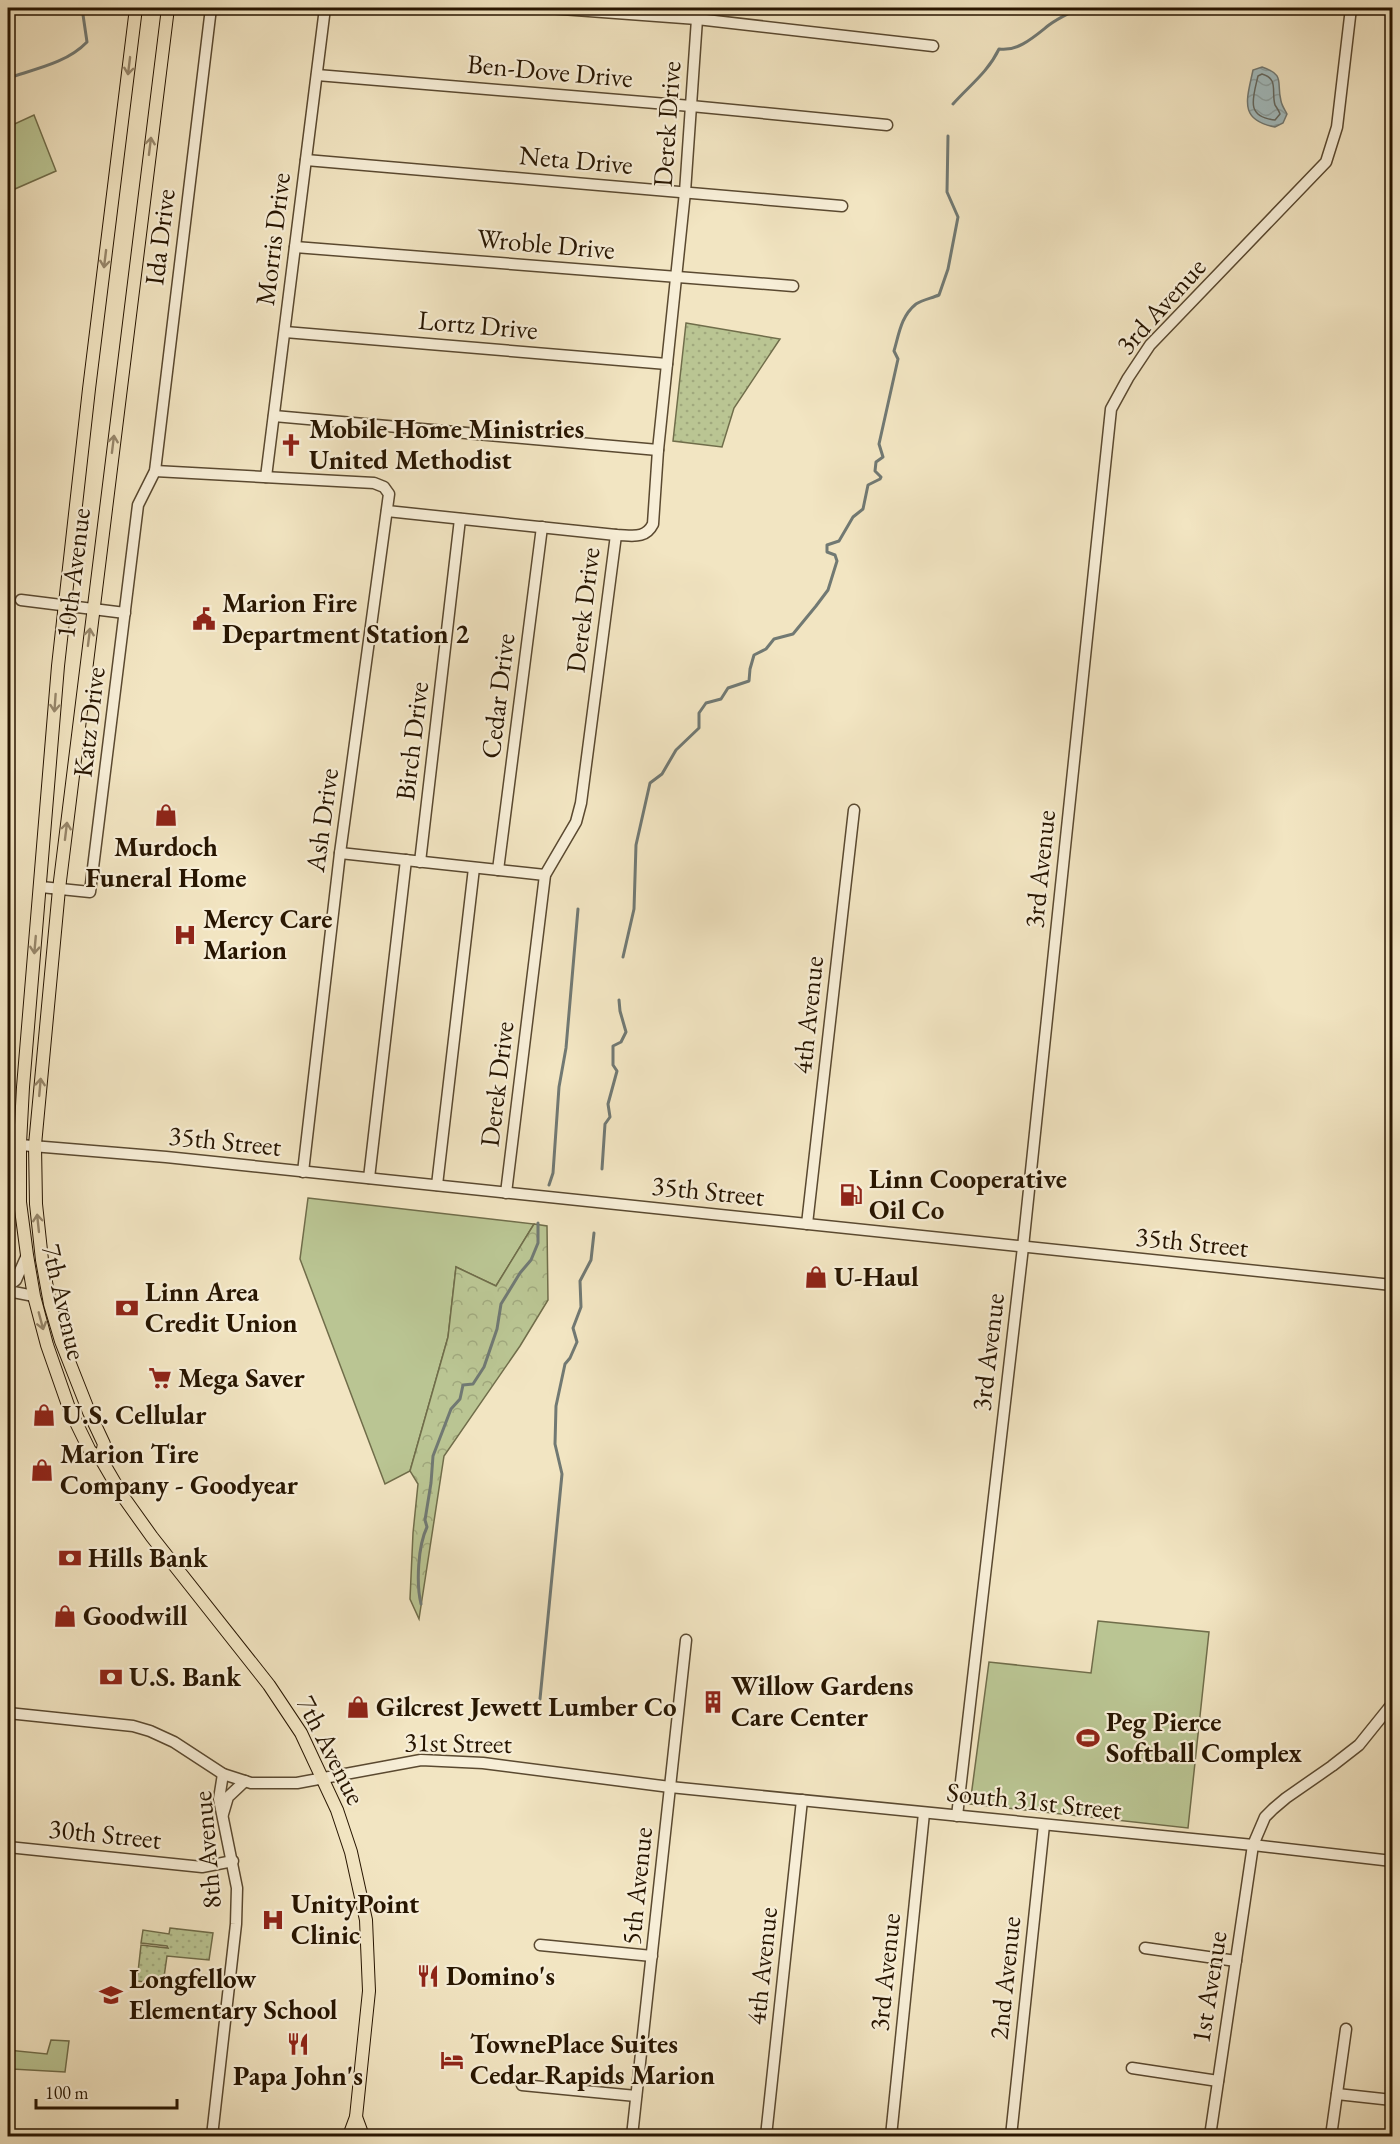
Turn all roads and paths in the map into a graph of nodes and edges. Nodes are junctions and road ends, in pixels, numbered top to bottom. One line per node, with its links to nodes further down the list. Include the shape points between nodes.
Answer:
1 (136, 8): 29 (main road, 10th Avenue, one-way to 29)
2 (168, 8): 30 (main road, 10th Avenue, one-way to 2)
3 (211, 8): 22 (street, Ida Drive)
4 (325, 8): 9 (street, Morris Drive)
5 (548, 8): 7 (street)
6 (1351, 8): 49 (street, 3rd Avenue, via 1337,127 1326,162 1150,345 1111,409)
7 (697, 19): 8 (street); 10 (street, Derek Drive)
8 (933, 46)
9 (316, 75): 10 (street, Ben-Dove Drive); 12 (street, Morris Drive)
10 (691, 106): 11 (street, Ben-Dove Drive); 13 (street, Derek Drive)
11 (887, 125)
12 (306, 160): 13 (street, Neta Drive); 15 (street, Morris Drive)
13 (685, 192): 14 (street, Neta Drive); 16 (street, Derek Drive)
14 (842, 206)
15 (295, 246): 16 (street, Wroble Drive); 18 (street, Morris Drive)
16 (676, 278): 17 (street, Wroble Drive); 19 (street, Derek Drive)
17 (793, 286)
18 (285, 332): 19 (street, Lortz Drive); 20 (street, Morris Drive)
19 (667, 364): 21 (street, Derek Drive)
20 (274, 416): 21 (street); 23 (street, Morris Drive)
21 (658, 450): 27 (street, Derek Drive, via 649,531 642,536)
22 (154, 471): 23 (street); 31 (street, Ida Drive, via 138,505)
23 (266, 477): 24 (street, via 374,483 389,494)
24 (387, 511): 25 (street); 33 (street, Ash Drive)
25 (460, 519): 26 (street); 35 (street, Birch Drive)
26 (542, 527): 27 (street); 37 (street, Cedar Drive)
27 (616, 535): 38 (street, Derek Drive, via 581,803 576,822)
28 (21, 600): 29 (street)
29 (65, 606): 30 (street); 39 (main road, 10th Avenue, one-way to 39)
30 (93, 609): 31 (street); 40 (main road, 10th Avenue, one-way to 30)
31 (125, 613): 40 (street, Katz Drive, via 90,892)
32 (854, 810): 48 (street, 4th Avenue)
33 (340, 853): 34 (street); 44 (street, Ash Drive)
34 (406, 860): 35 (street); 45 (street)
35 (420, 862): 36 (street)
36 (474, 868): 37 (street); 46 (street)
37 (498, 870): 38 (street)
38 (545, 875): 47 (street, Derek Drive)
39 (41, 887): 40 (street, Katz Drive); 42 (main road, 10th Avenue, one-way to 42)
40 (59, 889): 43 (main road, 10th Avenue, one-way to 40)
41 (8, 1137): 42 (street, 35th Street)
42 (14, 1144): 43 (street, 35th Street); 50 (main road, 7th Avenue)
43 (35, 1145): 44 (street, 35th Street); 55 (main road, 7th Avenue, one-way to 43, via 104,1444 61,1341 50,1304 36,1204)
44 (303, 1172): 45 (street, 35th Street)
45 (369, 1178): 46 (street, 35th Street)
46 (437, 1185): 47 (street, 35th Street)
47 (506, 1192): 48 (street, 35th Street)
48 (807, 1224): 49 (street, 35th Street)
49 (1023, 1247): 51 (street, 35th Street); 65 (street, 3rd Avenue)
50 (27, 1254): 52 (street, via 16,1280); 54 (main road, 7th Avenue)
51 (1392, 1285)
52 (8, 1286)
53 (8, 1291): 54 (street)
54 (34, 1296): 55 (main road, 7th Avenue, one-way to 55, via 69,1408 90,1451)
55 (101, 1459): 60 (main road, 7th Avenue, via 152,1537 269,1685 301,1734)
56 (686, 1640): 62 (street, 5th Avenue)
57 (1392, 1704): 68 (street, 1st Avenue, via 1359,1745 1265,1817)
58 (8, 1713): 59 (street, 31st Street, via 133,1726 174,1742)
59 (223, 1774): 61 (street, 31st Street); 66 (street, 8th Avenue, via 219,1799)
60 (322, 1778): 61 (street, 31st Street, via 275,1784); 62 (street, 31st Street, via 422,1760 483,1762); 83 (main road, 7th Avenue, via 351,1852 366,1920 369,1991)
61 (245, 1781): 66 (street, via 228,1797)
62 (670, 1787): 63 (street, South 31st Street); 74 (street, 5th Avenue)
63 (802, 1800): 64 (street, South 31st Street); 88 (street, 4th Avenue)
64 (924, 1813): 65 (street, South 31st Street); 89 (street, 3rd Avenue)
65 (957, 1816): 67 (street, South 31st Street)
66 (222, 1817): 70 (street, 8th Avenue)
67 (1044, 1825): 68 (street, South 31st Street); 90 (street, 2nd Avenue)
68 (1253, 1845): 71 (street, South 31st Street); 75 (street, 1st Avenue)
69 (8, 1846): 70 (street, 30th Street, via 202,1867)
70 (233, 1861): 84 (street, 8th Avenue, via 236,1924)
71 (1392, 1861)
72 (540, 1945): 74 (street)
73 (1144, 1948): 75 (street)
74 (652, 1956): 81 (street, 5th Avenue)
75 (1236, 1962): 78 (street, 1st Avenue)
76 (1346, 2030): 80 (street)
77 (1132, 2068): 78 (street)
78 (1218, 2081): 91 (street, 1st Avenue)
79 (522, 2085): 81 (street)
80 (1337, 2094): 82 (street); 92 (street)
81 (636, 2096): 87 (street, 5th Avenue)
82 (1392, 2100)
83 (356, 2117): 85 (main road, 7th Avenue); 86 (main road, 7th Avenue)
84 (212, 2136)
85 (349, 2136)
86 (363, 2136)
87 (632, 2136)
88 (766, 2136)
89 (891, 2136)
90 (1011, 2136)
91 (1210, 2136)
92 (1331, 2136)

